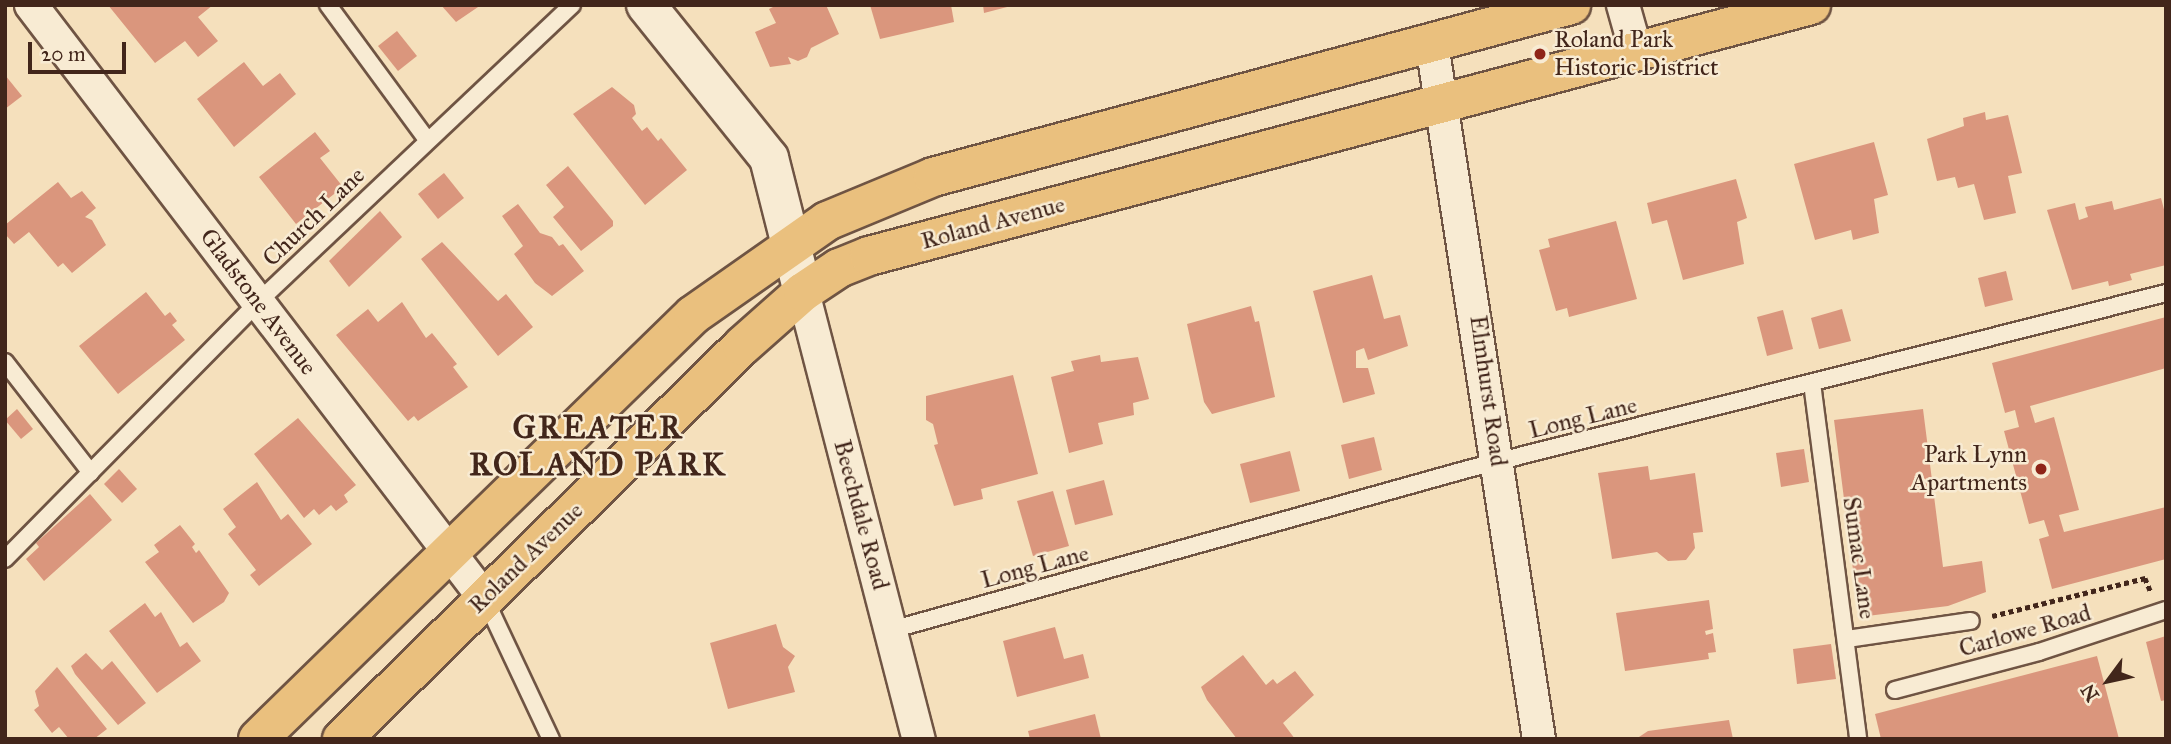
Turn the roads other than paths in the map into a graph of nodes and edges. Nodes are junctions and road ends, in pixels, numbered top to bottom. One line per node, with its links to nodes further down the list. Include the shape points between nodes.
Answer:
1 (31, 5): 15 (street, Gladstone Avenue)
2 (328, 5): 11 (lane)
3 (572, 5): 11 (lane, Church Lane)
4 (646, 5): 12 (street, via 769,158)
5 (1571, 5): 8 (main road)
6 (1623, 5): 9 (street)
7 (1811, 5): 9 (main road, Roland Avenue)
8 (1433, 44): 10 (street, Elmhurst Road); 12 (main road, via 933,177 856,207)
9 (1636, 51): 10 (main road, Roland Avenue)
10 (1443, 103): 13 (main road, Roland Avenue, via 869,256); 18 (street, Elmhurst Road)
11 (427, 140): 15 (lane, Church Lane)
12 (791, 244): 13 (street); 20 (main road, via 693,315)
13 (803, 292): 22 (main road, Roland Avenue); 25 (street, Beechdale Road)
14 (2166, 293): 17 (lane, Long Lane)
15 (258, 302): 19 (lane, Church Lane); 20 (street, Gladstone Avenue)
16 (5, 362): 19 (lane)
17 (1812, 383): 18 (lane, Long Lane); 26 (lane, Sumac Lane)
18 (1498, 463): 25 (lane, Long Lane); 32 (street, Elmhurst Road)
19 (91, 473): 21 (lane, Church Lane)
20 (449, 551): 22 (street, Gladstone Avenue); 28 (main road)
21 (5, 559)
22 (485, 598): 29 (main road, Roland Avenue); 30 (lane)
23 (2166, 610): 27 (lane, Carlowe Road, via 2039,652)
24 (1971, 621): 26 (lane)
25 (891, 629): 31 (street, Beechdale Road)
26 (1847, 639): 33 (lane, Sumac Lane)
27 (1895, 690)
28 (258, 739)
29 (342, 739)
30 (551, 739)
31 (919, 739)
32 (1539, 739)
33 (1858, 739)

